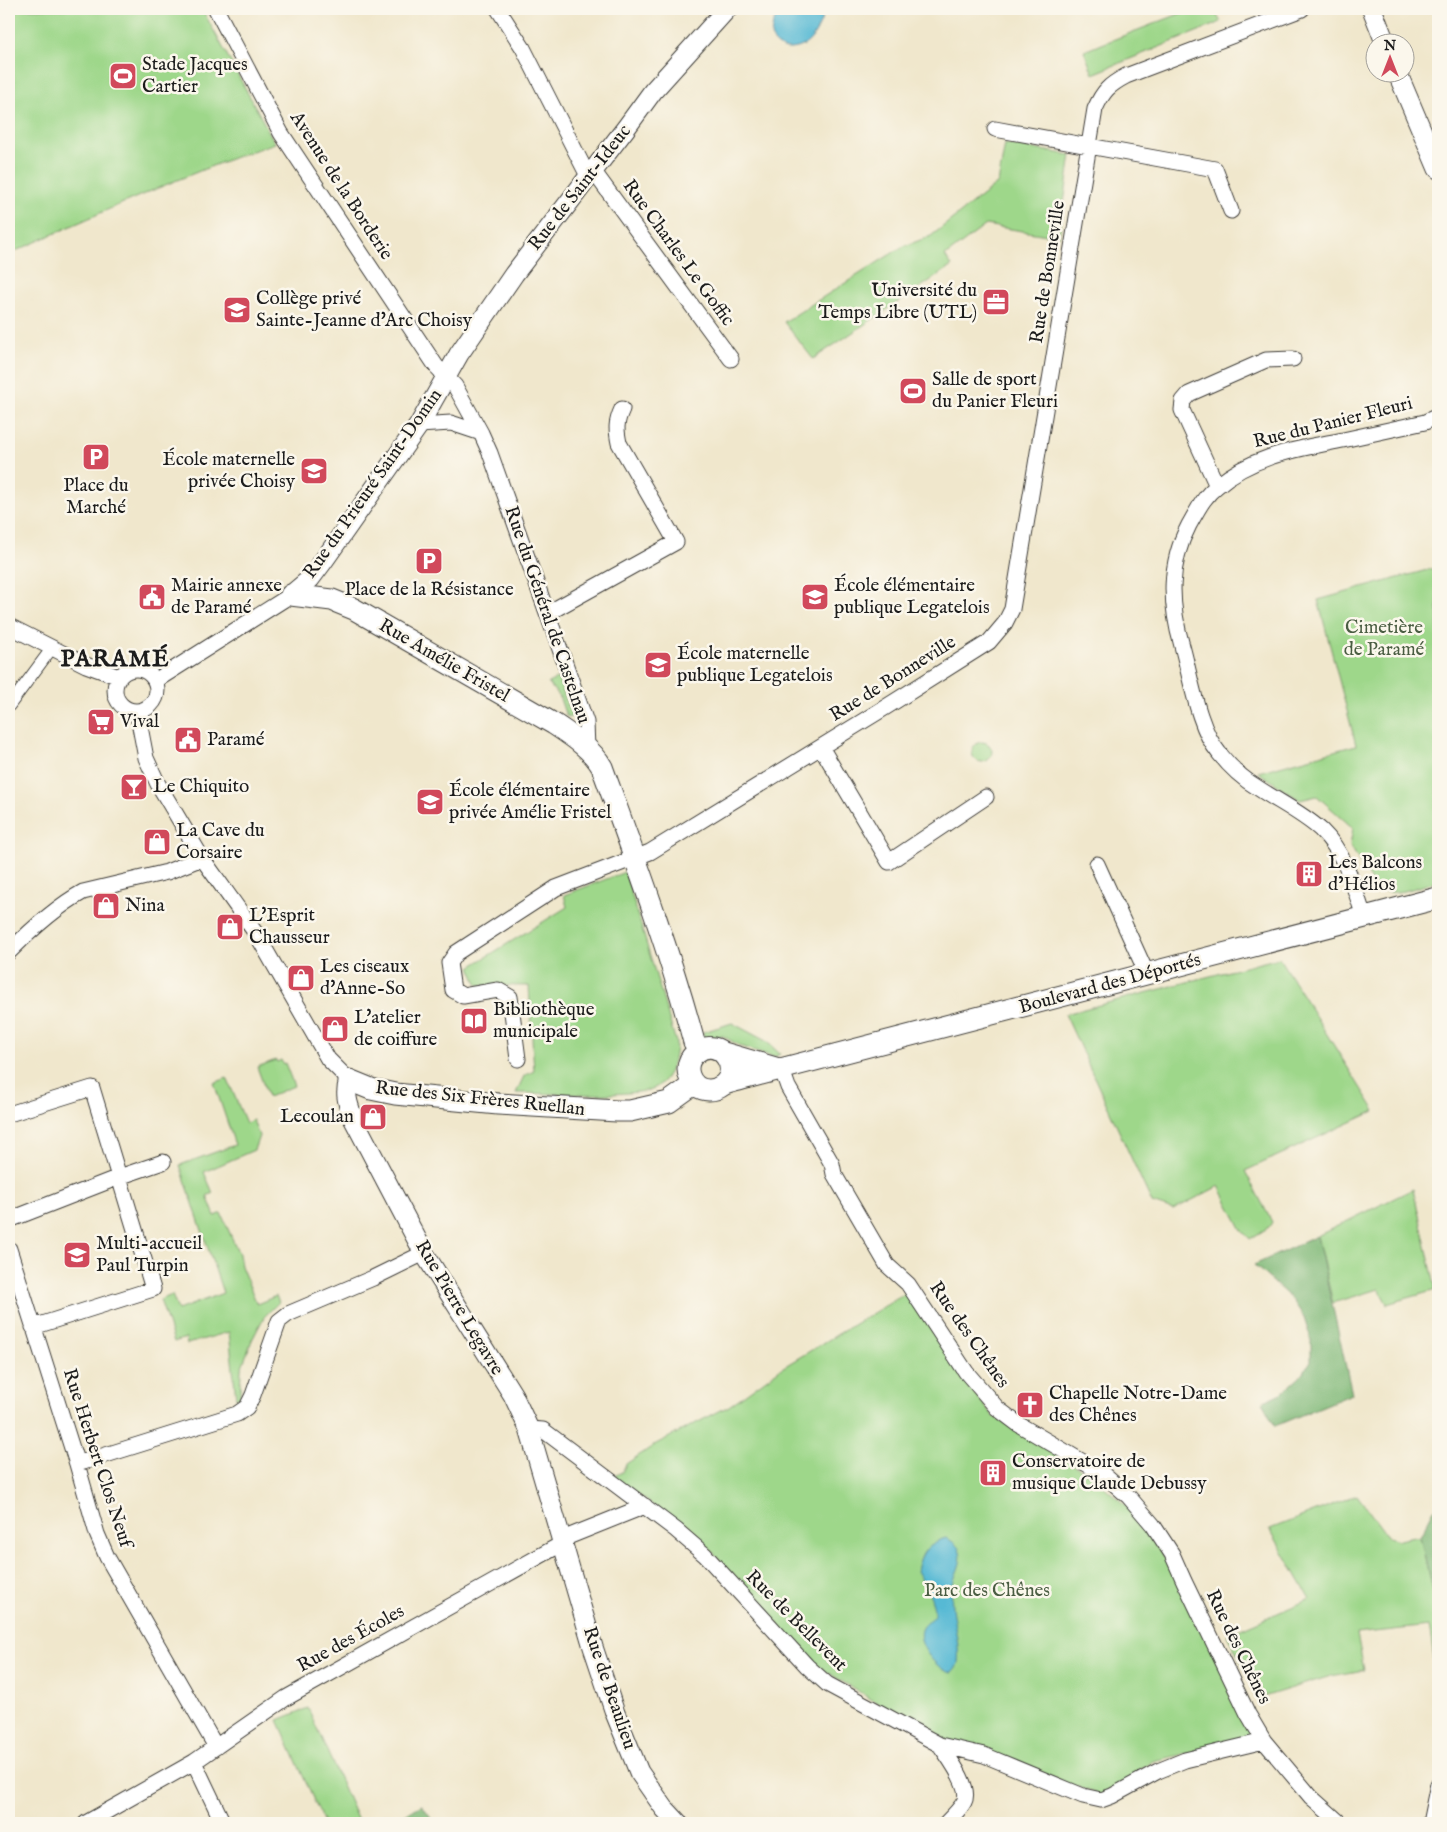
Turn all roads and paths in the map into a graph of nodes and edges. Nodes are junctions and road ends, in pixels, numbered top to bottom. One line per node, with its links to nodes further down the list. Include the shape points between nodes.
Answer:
1 (216, 9): 15 (street, Avenue de la Borderie, via 280,133)
2 (498, 9): 11 (street, Rue Charles Le Goffic, via 523,48 585,170)
3 (1302, 9): 9 (street, Rue de Bonneville, via 1109,85 1095,109)
4 (1372, 9): 6 (street)
5 (718, 12): 11 (street, Rue de Saint-Ideuc)
6 (1380, 32)
7 (1401, 82): 10 (street)
8 (995, 129): 9 (street)
9 (1089, 146): 12 (street, via 1215,169); 29 (street, Rue de Bonneville, via 1012,609 989,642)
10 (1438, 169)
11 (591, 174): 13 (street, Rue Charles Le Goffic, via 597,176); 15 (street, Rue de Saint-Ideuc, via 514,274 459,354)
12 (1230, 211)
13 (731, 359)
14 (1293, 359): 20 (street, via 1266,360 1189,394 1183,401 1182,410)
15 (447, 378): 18 (street, Rue du Prieuré Saint-Domin); 19 (street, Rue du Général de Castelnau)
16 (622, 409): 22 (street, via 616,430 620,443 676,542)
17 (1438, 416): 20 (street, Rue du Panier Fleuri, via 1416,424 1272,455 1246,466)
18 (419, 425): 19 (street, via 451,423); 21 (street, Rue du Prieuré Saint-Domin, via 310,579)
19 (481, 433): 22 (street, Rue du Général de Castelnau)
20 (1216, 486): 36 (street, Rue du Panier Fleuri, via 1201,503 1180,543 1172,589 1176,624 1203,726 1217,751 1236,772 1322,831 1348,870)
21 (291, 595): 26 (street, Rue du Prieuré Saint-Domin); 30 (main road, Rue Amélie Fristel, via 332,600 354,609 554,724)
22 (548, 613): 30 (street, Rue du Général de Castelnau, via 586,722)
23 (9, 626): 24 (street)
24 (52, 648): 25 (street); 27 (street)
25 (119, 677): 26 (street, via 124,672 138,669 151,675); 28 (street, via 115,696 123,708)
26 (155, 681): 28 (street, via 155,700 144,710)
27 (9, 706)
28 (137, 711): 32 (street, Rue des Six Frères Ruellan, via 146,758)
29 (821, 747): 31 (street, via 889,862); 33 (street, Rue de Bonneville, via 650,852)
30 (587, 749): 33 (main road, Rue du Général de Castelnau, via 602,767)
31 (986, 797)
32 (202, 858): 37 (street, via 167,872 83,892); 43 (street, Rue des Six Frères Ruellan, via 257,935 328,1059)
33 (635, 858): 39 (main road, Rue du Général de Castelnau); 41 (street, Rue de Bonneville, via 556,888 456,954 449,963 453,990 462,996 498,990 510,997)
34 (1097, 864): 38 (street)
35 (1438, 898): 36 (main road, Boulevard des Déportés)
36 (1364, 917): 38 (main road, Boulevard des Déportés)
37 (9, 952)
38 (1147, 974): 42 (main road, Boulevard des Déportés)
39 (699, 1050): 40 (main road, via 713,1048); 44 (main road, via 688,1066)
40 (724, 1054): 42 (main road); 45 (main road, via 731,1068 730,1076)
41 (518, 1059)
42 (782, 1070): 45 (main road, Boulevard des Déportés); 57 (street, Rue des Chênes, via 788,1088 832,1164 834,1174 887,1265 908,1284 966,1372 997,1408 1018,1424 1102,1473 1129,1497 1153,1526 1179,1567 1248,1714)
43 (349, 1080): 44 (main road, Rue des Six Frères Ruellan, via 395,1094 617,1111 669,1102); 51 (street, Rue Pierre Legavre, via 346,1096 353,1118)
44 (694, 1084): 45 (main road, via 707,1090)
45 (723, 1085)
46 (9, 1114): 48 (street, via 92,1088)
47 (163, 1162): 48 (street)
48 (118, 1177): 49 (street); 52 (street, via 153,1289)
49 (9, 1220)
50 (9, 1249): 52 (street, Rue Herbert Clos Neuf)
51 (424, 1253): 53 (street, Rue Pierre Legavre, via 513,1395); 54 (street, via 288,1314 279,1321 253,1395 247,1407 237,1414)
52 (34, 1327): 54 (street, Rue Herbert Clos Neuf)
53 (529, 1429): 55 (street, Rue de Bellevent, via 543,1430); 56 (street, Rue Pierre Legavre)
54 (77, 1464): 59 (street, Rue Herbert Clos Neuf, via 97,1534 108,1557)
55 (644, 1506): 56 (street, Rue des Écoles); 58 (street, Rue de Bellevent, via 705,1555 807,1666 828,1684)
56 (562, 1542): 59 (street, Rue des Écoles, via 286,1698); 64 (street, Rue de Beaulieu, via 598,1663 639,1772)
57 (1264, 1741): 58 (street, Rue de Bellevent, via 1185,1760 1101,1800 1082,1796 984,1755); 66 (street, Rue des Chênes, via 1311,1797)
58 (940, 1745): 65 (street, via 963,1781 966,1793 965,1801)
59 (216, 1747): 60 (street, Rue des Écoles)
60 (194, 1762): 62 (street, Rue des Écoles); 63 (street)
61 (1438, 1784): 67 (street)
62 (86, 1823)
63 (223, 1823)
64 (678, 1823)
65 (946, 1823)
66 (1340, 1823)
67 (1430, 1823)

